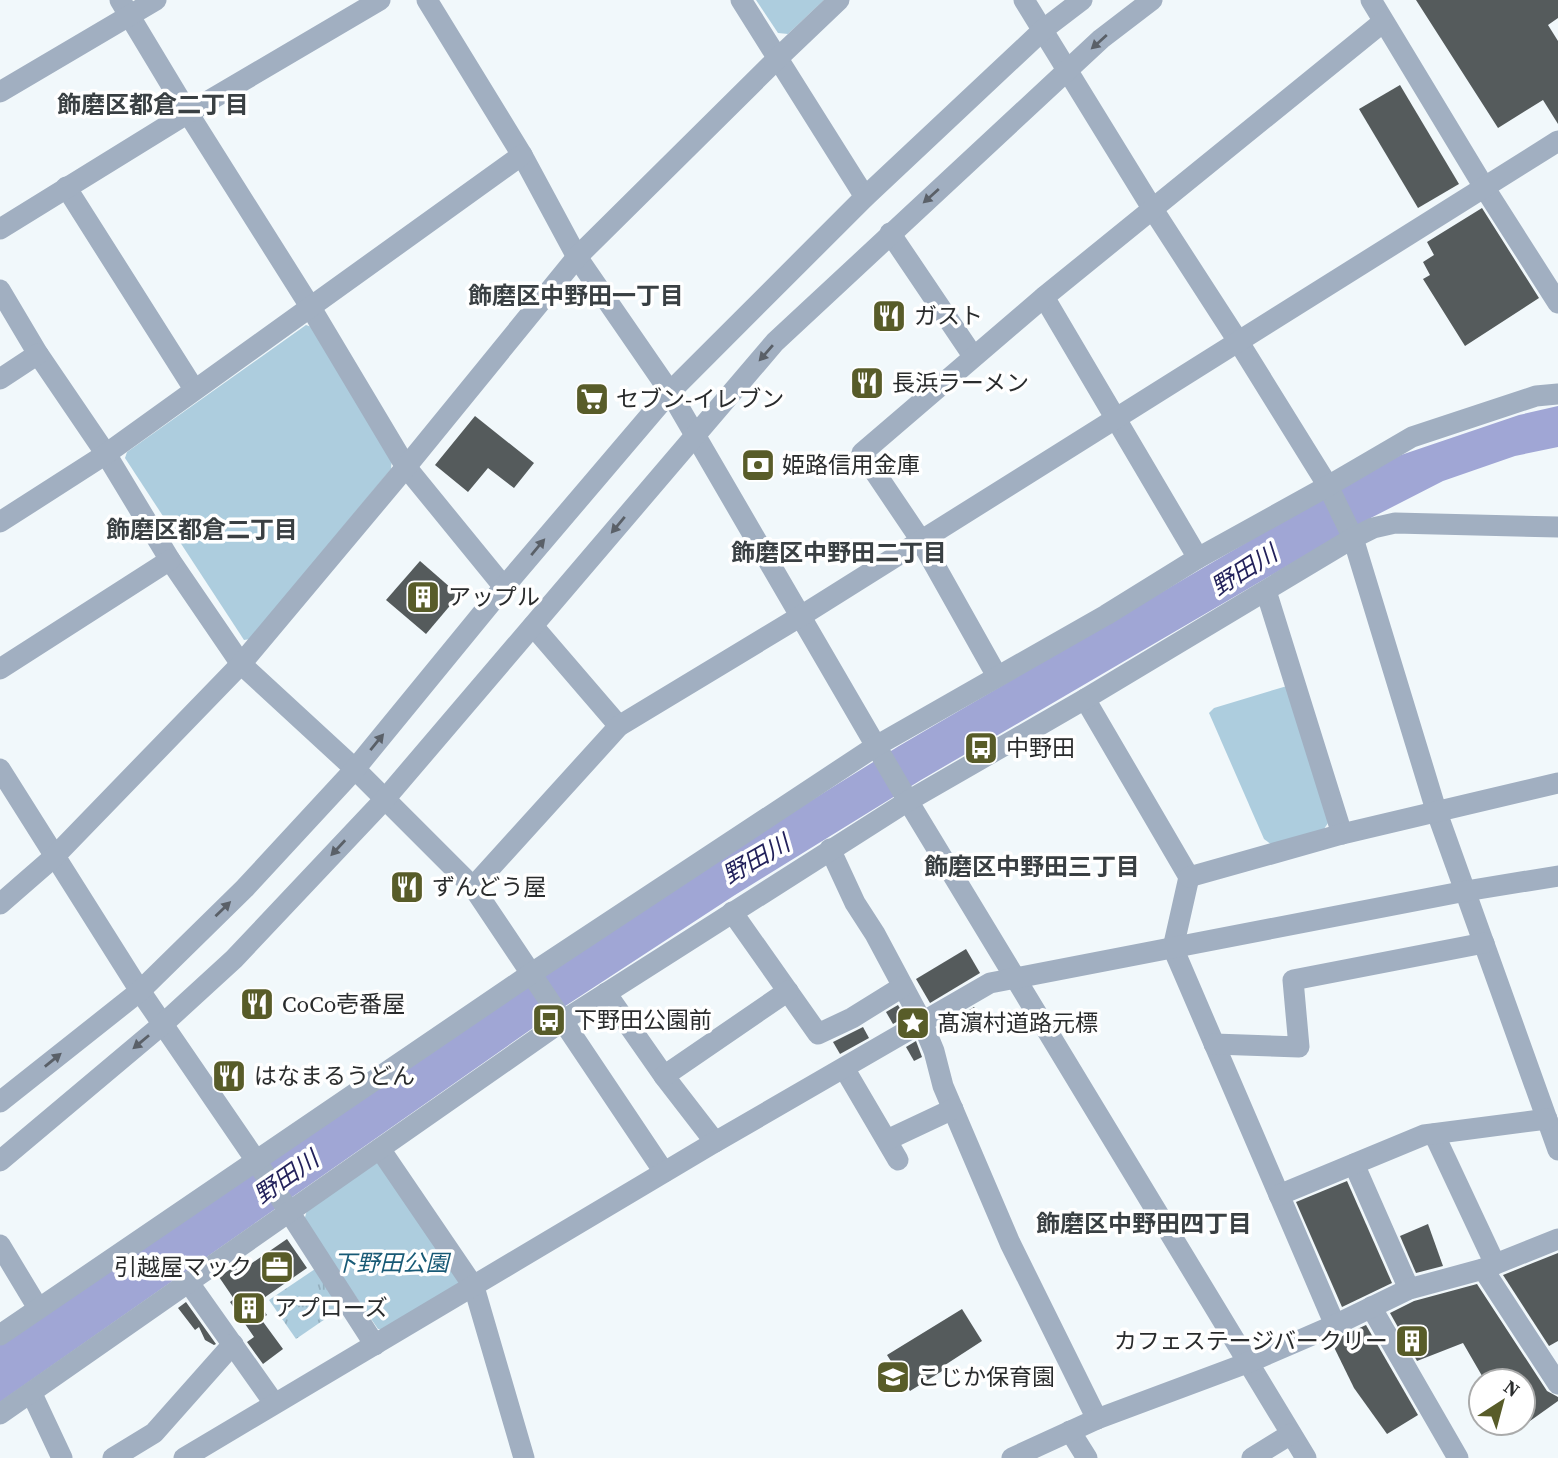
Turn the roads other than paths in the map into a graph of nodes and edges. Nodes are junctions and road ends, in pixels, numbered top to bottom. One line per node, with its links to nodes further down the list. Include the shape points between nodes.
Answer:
1 (156, 0): 10 (street)
2 (380, 0): 16 (street)
3 (427, 0): 18 (street)
4 (741, 0): 13 (street)
5 (839, 0): 13 (street)
6 (1024, 0): 12 (street)
7 (1082, 0): 12 (street)
8 (1152, 0): 14 (street, one-way to 14)
9 (1371, 0): 11 (street)
10 (125, 8): 15 (street); 16 (street)
11 (1383, 22): 20 (street); 22 (street)
12 (1044, 29): 14 (street); 21 (street)
13 (778, 58): 21 (street); 25 (street)
14 (1069, 70): 22 (street); 24 (street, one-way to 24)
15 (0, 92)
16 (188, 113): 19 (street); 29 (street)
17 (1558, 141): 20 (street)
18 (522, 155): 25 (street); 29 (street)
19 (66, 187): 23 (street); 34 (street)
20 (1484, 187): 28 (street); 30 (street)
21 (865, 197): 35 (street)
22 (1152, 208): 27 (street); 30 (street)
23 (0, 229)
24 (890, 233): 32 (street); 38 (street, one-way to 38, via 775,342)
25 (577, 257): 35 (street); 40 (street)
26 (0, 290): 31 (street)
27 (1044, 297): 32 (street); 37 (street)
28 (1558, 303)
29 (310, 308): 34 (street); 40 (street)
30 (1238, 341): 37 (street); 41 (street)
31 (38, 354): 33 (street); 39 (street)
32 (973, 356): 45 (street, via 862,453)
33 (0, 379)
34 (194, 389): 39 (street)
35 (670, 391): 38 (street); 48 (street, one-way to 35)
36 (1558, 394): 41 (street, via 1535,396 1412,437)
37 (1116, 419): 45 (street); 46 (street)
38 (695, 435): 50 (street); 51 (street, one-way to 51)
39 (106, 454): 42 (street); 47 (street)
40 (406, 467): 48 (street); 52 (street)
41 (1328, 486): 44 (street); 46 (street)
42 (0, 523)
43 (1558, 527): 44 (street, via 1395,523)
44 (1353, 538): 49 (street); 63 (street)
45 (920, 539): 50 (street); 54 (street)
46 (1198, 558): 54 (street)
47 (170, 559): 52 (street); 53 (street)
48 (504, 587): 59 (street, one-way to 48)
49 (1266, 591): 55 (street); 64 (street)
50 (801, 616): 56 (street); 57 (street)
51 (533, 626): 56 (street); 61 (street)
52 (241, 664): 59 (street); 66 (street)
53 (0, 670)
54 (997, 676): 57 (street)
55 (1085, 699): 62 (street); 68 (street)
56 (619, 726): 69 (street)
57 (876, 746): 62 (street); 75 (street)
58 (0, 769): 66 (street)
59 (355, 769): 61 (street); 78 (street, one-way to 59, via 245,888)
60 (1558, 783): 63 (street)
61 (385, 799): 69 (street); 83 (street, one-way to 83, via 234,959)
62 (908, 801): 65 (street); 76 (street)
63 (1436, 810): 64 (street); 70 (street)
64 (1342, 834): 68 (street)
65 (830, 849): 72 (street); 77 (street)
66 (54, 857): 71 (street); 78 (street)
67 (1558, 876): 70 (street)
68 (1189, 877): 74 (street)
69 (473, 887): 75 (street)
70 (1465, 891): 73 (street); 74 (street)
71 (0, 904)
72 (732, 912): 79 (street); 80 (street)
73 (1484, 943): 84 (street, via 1293,980 1299,1047); 89 (street)
74 (1174, 948): 76 (street); 84 (street)
75 (531, 973): 81 (street); 95 (street)
76 (1016, 979): 82 (street, via 990,983); 114 (street)
77 (902, 988): 79 (street, via 818,1034); 82 (street)
78 (140, 991): 83 (street); 87 (street, one-way to 78)
79 (788, 991): 86 (street)
80 (606, 993): 81 (street); 86 (street)
81 (564, 1020): 93 (street); 99 (street)
82 (922, 1022): 85 (street); 88 (street)
83 (163, 1024): 95 (street); 97 (street, one-way to 97)
84 (1214, 1044): 100 (street)
85 (844, 1068): 91 (street); 92 (street)
86 (664, 1076): 92 (street)
87 (0, 1102)
88 (953, 1109): 91 (street); 119 (street, via 1010,1243)
89 (1547, 1119): 90 (street); 94 (street)
90 (1434, 1134): 98 (street); 104 (street)
91 (887, 1140): 96 (street)
92 (715, 1142): 99 (street)
93 (380, 1149): 101 (street); 106 (street)
94 (1558, 1150)
95 (255, 1159): 101 (street); 109 (street)
96 (898, 1160)
97 (0, 1161)
98 (1354, 1164): 100 (street); 107 (street)
99 (664, 1172): 106 (street)
100 (1279, 1195): 110 (street)
101 (289, 1214): 105 (street); 113 (street)
102 (1558, 1239): 104 (street)
103 (0, 1245): 109 (street)
104 (1489, 1266): 107 (street); 115 (street)
105 (189, 1283): 112 (street); 116 (street)
106 (474, 1287): 113 (street); 125 (street)
107 (1409, 1289): 108 (street)
108 (1371, 1307): 110 (street); 130 (street)
109 (38, 1308): 111 (street)
110 (1335, 1325): 114 (street)
111 (0, 1335)
112 (233, 1344): 117 (street); 123 (street, via 153,1433)
113 (375, 1345): 117 (street)
114 (1247, 1363): 119 (street); 121 (street)
115 (1555, 1376)
116 (32, 1394): 118 (street); 122 (street)
117 (274, 1403): 124 (street)
118 (0, 1414)
119 (1097, 1419): 120 (street)
120 (1070, 1431): 126 (street); 127 (street)
121 (1291, 1434): 128 (street); 129 (street)
122 (62, 1458)
123 (113, 1458)
124 (184, 1458)
125 (524, 1458)
126 (1012, 1458)
127 (1087, 1458)
128 (1252, 1458)
129 (1307, 1458)
130 (1458, 1458)

